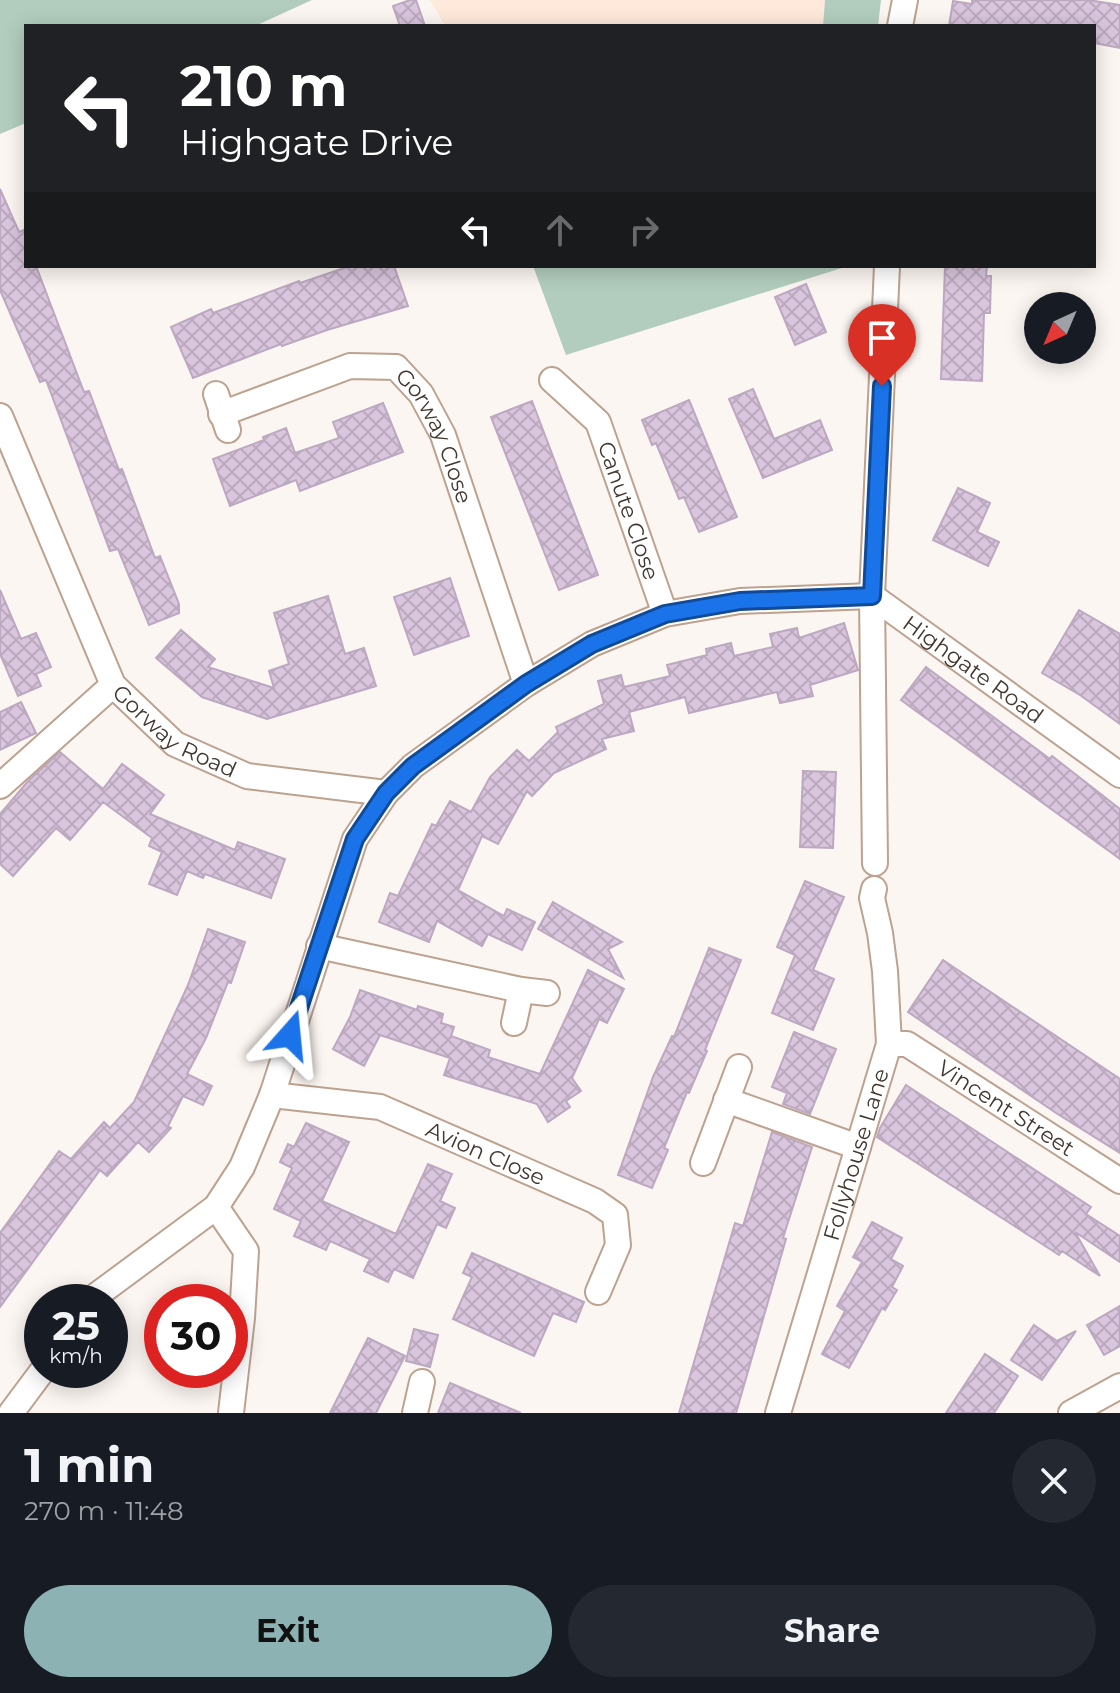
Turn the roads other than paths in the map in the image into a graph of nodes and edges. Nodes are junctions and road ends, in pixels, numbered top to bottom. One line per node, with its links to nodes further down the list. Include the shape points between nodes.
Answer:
1 (905, 0): 2 (street)
2 (900, 24)
3 (887, 268): 7 (street)
4 (552, 380): 8 (street, Canute Close, via 598,422)
5 (222, 413): 9 (street, Gorway Close, via 350,366 396,367 421,394 443,435)
6 (0, 416): 10 (street, Gorway Road)
7 (872, 596): 8 (street, via 740,601); 11 (street, Highgate Road); 14 (street)
8 (665, 614): 9 (street, via 592,644)
9 (526, 684): 13 (street, via 413,766)
10 (113, 685): 12 (street); 13 (street, Gorway Road, via 175,744 247,776)
11 (1120, 775)
12 (0, 786)
13 (386, 793): 16 (street, via 355,839)
14 (875, 863)
15 (874, 889): 20 (street, Follyhouse Lane)
16 (319, 946): 17 (street); 22 (street)
17 (521, 990): 18 (street); 19 (street)
18 (547, 993)
19 (514, 1023)
20 (889, 1044): 24 (street, Follyhouse Lane); 26 (street, Vincent Street, via 907,1044)
21 (739, 1067): 23 (street)
22 (272, 1095): 27 (street, via 242,1167); 29 (street, Avion Close, via 380,1107 595,1201 615,1215 618,1245)
23 (726, 1100): 24 (street); 25 (street)
24 (858, 1147): 36 (street, Follyhouse Lane)
25 (703, 1163)
26 (1120, 1181)
27 (216, 1207): 28 (street); 34 (street, via 246,1251)
28 (112, 1284)
29 (598, 1292)
30 (422, 1382): 35 (street)
31 (1120, 1386): 37 (street)
32 (30, 1388): 33 (street)
33 (11, 1413)
34 (231, 1413)
35 (415, 1413)
36 (778, 1413)
37 (1071, 1413)

